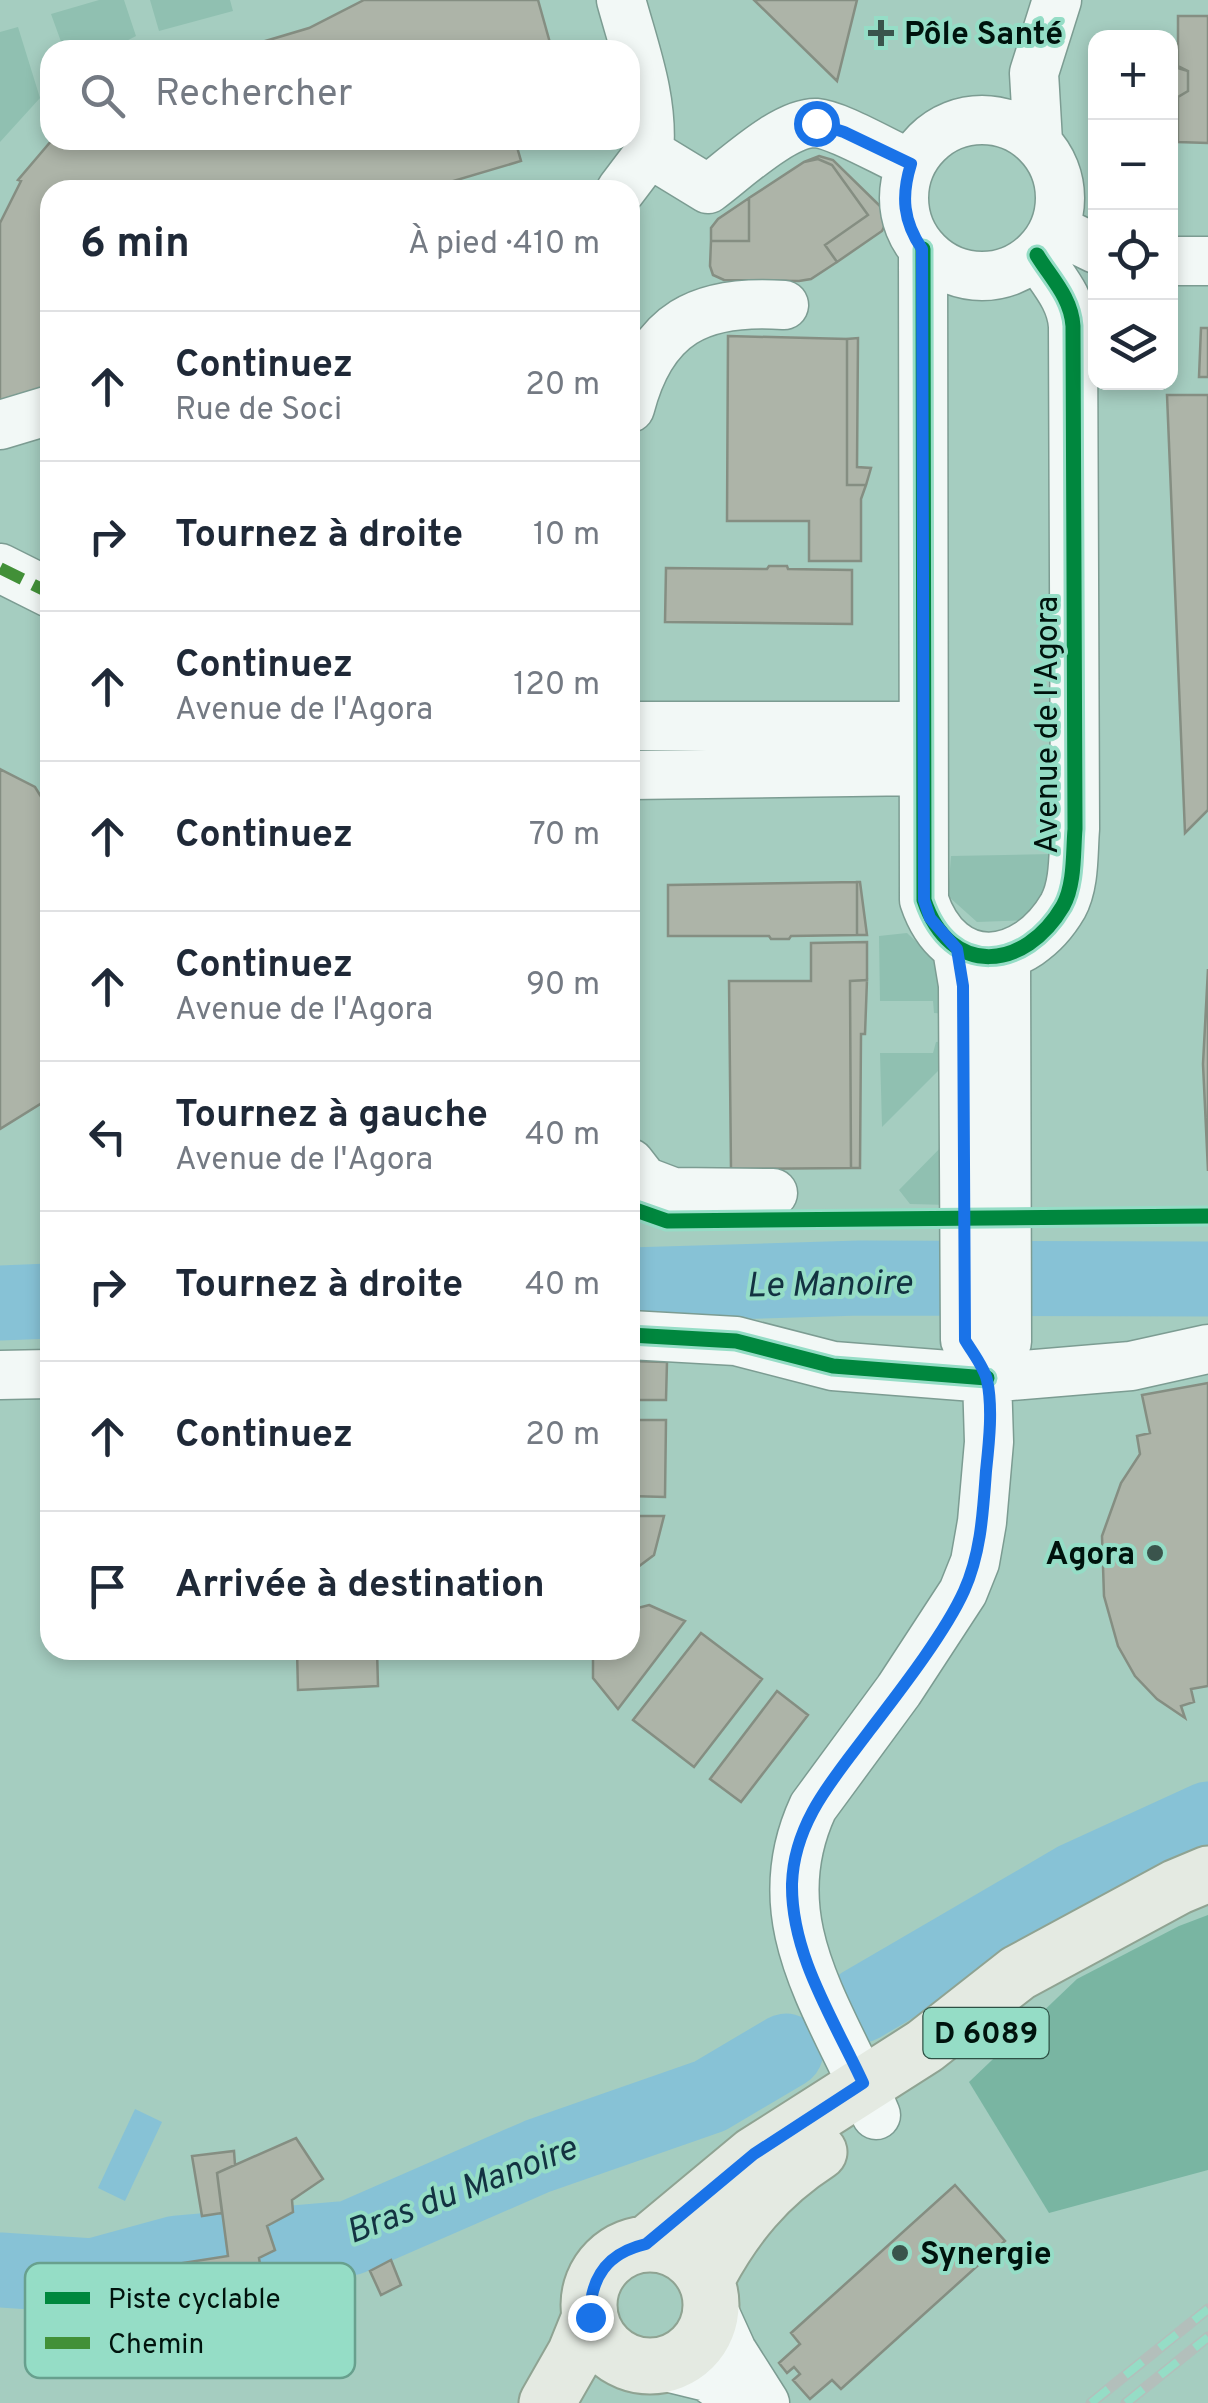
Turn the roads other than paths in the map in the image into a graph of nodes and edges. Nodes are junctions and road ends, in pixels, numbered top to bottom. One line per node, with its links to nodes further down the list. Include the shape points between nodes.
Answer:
1 (621, 0): 3 (street)
2 (1058, 0): 5 (street)
3 (632, 40)
4 (640, 68): 9 (street, via 652,122)
5 (1034, 73): 6 (street); 7 (street)
6 (984, 119): 7 (street); 8 (street, via 941,131)
7 (1038, 142): 10 (street, via 1060,183)
8 (911, 164): 9 (street, via 816,123 790,130 708,189); 11 (street, via 904,208)
9 (635, 172)
10 (1062, 244): 11 (street, via 991,276 965,275); 14 (street, Avenue de l'Agora, via 1060,287)
11 (922, 249): 22 (street)
12 (1178, 261): 13 (street)
13 (1208, 261)
14 (1084, 293): 25 (street, Avenue de l'Agora, via 1072,874 1064,904 1037,938)
15 (784, 306): 16 (street, via 722,305 696,316 672,332)
16 (640, 371)
17 (40, 413): 18 (street)
18 (0, 425)
19 (0, 568): 20 (street)
20 (40, 589)
21 (640, 727): 22 (street)
22 (923, 749): 23 (street); 24 (street, via 924,900 930,918)
23 (640, 775)
24 (957, 949): 25 (street, via 981,958); 28 (street)
25 (1006, 956): 28 (street)
26 (640, 1176): 27 (street, via 673,1192)
27 (773, 1193)
28 (984, 1234): 33 (street, via 986,1316 965,1340)
29 (640, 1336): 33 (street, via 736,1341 833,1366)
30 (1208, 1349): 33 (street, via 1131,1366)
31 (40, 1374): 32 (street)
32 (0, 1375)
33 (987, 1378): 35 (street, via 989,1442 975,1562 963,1592 814,1807 794,1862 799,1942)
34 (1208, 1874): 35 (main road, D 6089, via 1084,1936 952,2066 916,2092)
35 (870, 2099): 36 (main road, D 6089, via 754,2154); 37 (main road, D 6089, via 766,2192 723,2248)
36 (646, 2244): 37 (main road, via 682,2253 696,2265); 38 (main road, via 626,2249 596,2276)
37 (709, 2294): 39 (main road, via 708,2328 697,2345); 43 (street, via 732,2350)
38 (590, 2317): 39 (main road, via 597,2336 624,2362); 40 (main road)
39 (662, 2366): 41 (main road); 42 (street, via 707,2377)
40 (547, 2403)
41 (585, 2403)
42 (744, 2403)
43 (765, 2403)

